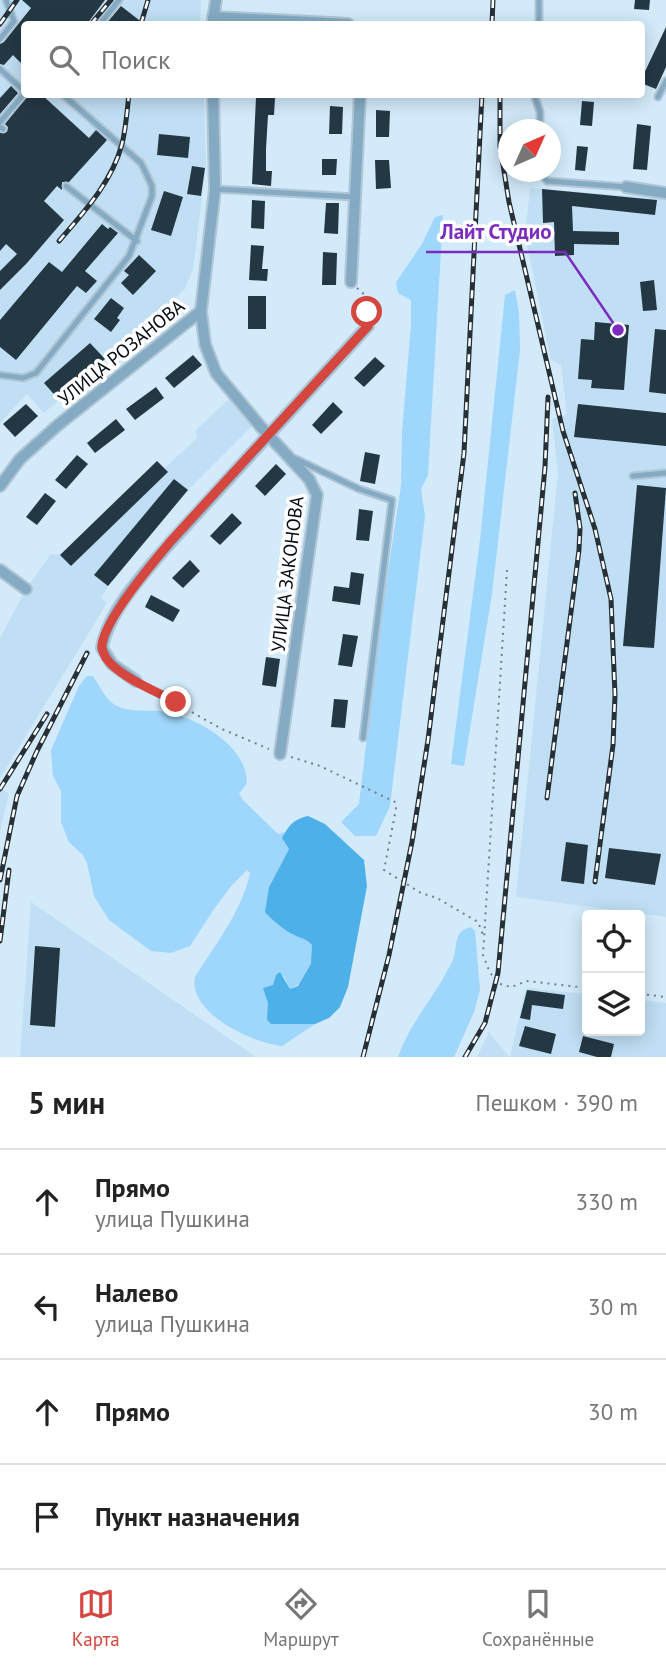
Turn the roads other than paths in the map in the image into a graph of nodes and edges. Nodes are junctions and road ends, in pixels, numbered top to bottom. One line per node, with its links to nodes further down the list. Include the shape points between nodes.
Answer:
1 (6, 0): 5 (lane); 9 (lane, via 14,21)
2 (119, 0): 6 (lane)
3 (216, 0): 7 (street)
4 (539, 0): 8 (lane)
5 (0, 2)
6 (102, 21)
7 (213, 21)
8 (539, 21)
9 (0, 39)
10 (0, 69): 12 (lane)
11 (666, 81): 14 (lane)
12 (21, 90)
13 (21, 97): 20 (lane)
14 (658, 97)
15 (67, 98): 27 (lane, via 148,173 152,196)
16 (213, 98): 24 (street, УЛИЦА РОЗАНОВА)
17 (360, 98): 26 (street)
18 (535, 98): 19 (lane)
19 (540, 119)
20 (1, 126)
21 (560, 182): 23 (lane)
22 (66, 186): 27 (lane)
23 (625, 187): 25 (street)
24 (215, 190): 26 (lane); 29 (street, УЛИЦА РОЗАНОВА)
25 (666, 193)
26 (356, 197): 28 (street)
27 (137, 241): 31 (lane, via 117,273 36,373 23,379)
28 (351, 282)
29 (201, 311): 32 (street, УЛИЦА ЗАКОНОВА, via 205,344 216,373); 36 (street, УЛИЦА РОЗАНОВА, via 58,425 20,459)
30 (368, 326): 32 (street)
31 (0, 375)
32 (269, 436): 33 (street, УЛИЦА ЗАКОНОВА); 39 (street, via 170,542 112,619 102,648 112,664)
33 (290, 456): 40 (lane, via 392,500); 41 (street, УЛИЦА ЗАКОНОВА, via 314,487 316,507)
34 (666, 473): 35 (lane)
35 (633, 476)
36 (0, 486)
37 (0, 570): 38 (street)
38 (26, 589)
39 (136, 681)
40 (363, 738)
41 (280, 754)

